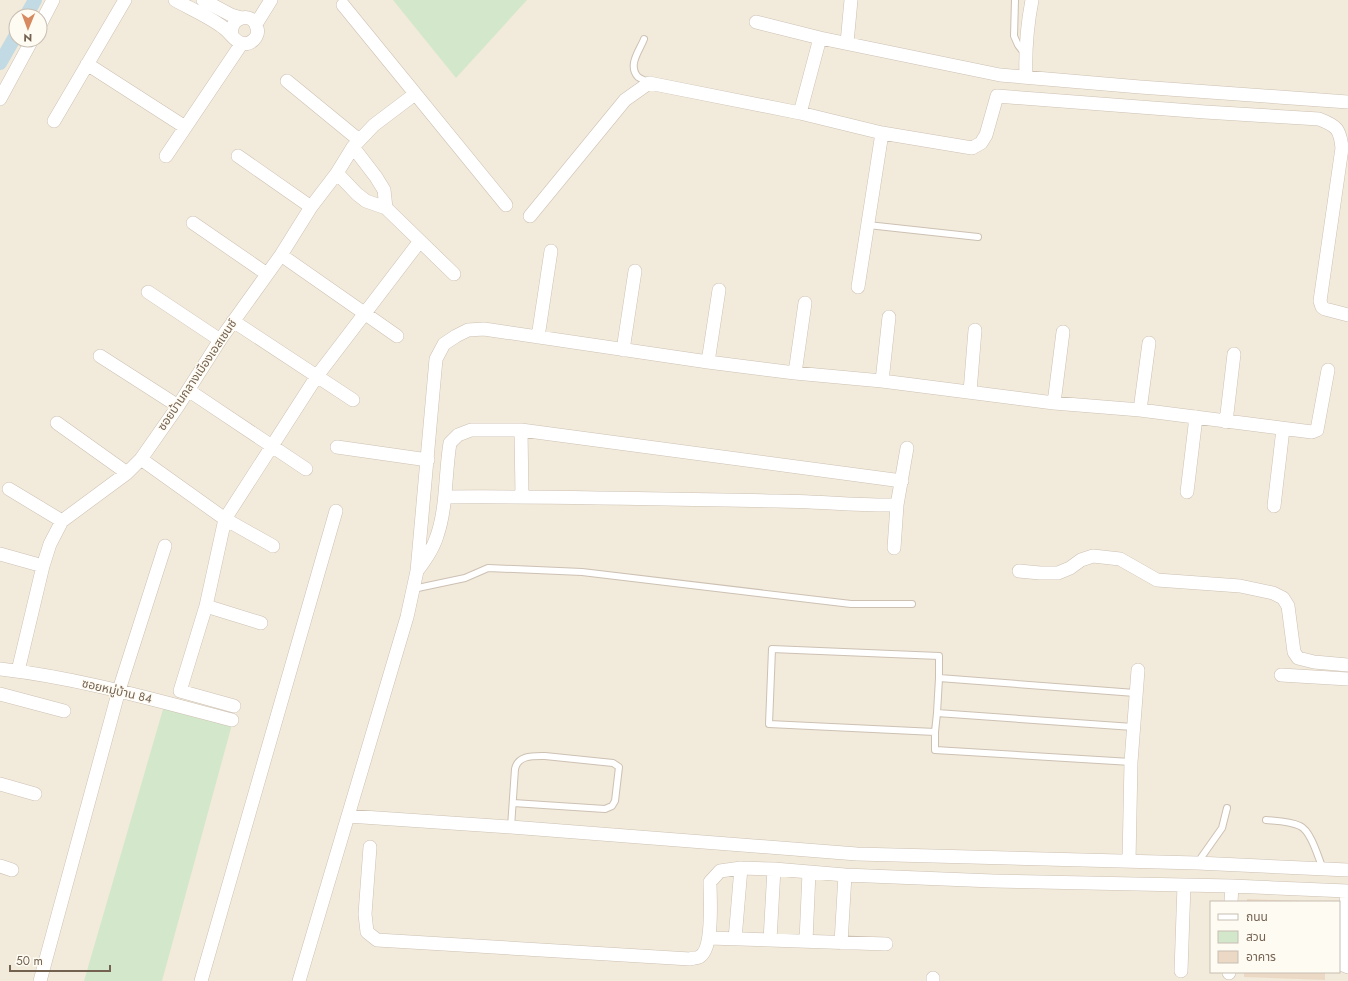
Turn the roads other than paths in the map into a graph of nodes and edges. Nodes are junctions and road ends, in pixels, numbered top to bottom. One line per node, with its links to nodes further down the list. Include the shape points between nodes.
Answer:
1 (53, 0): 10 (street)
2 (125, 0): 20 (street)
3 (175, 0): 16 (street, via 222,27)
4 (203, 0): 11 (street)
5 (271, 0): 13 (street)
6 (851, 0): 17 (street)
7 (1015, 0): 19 (lane, via 1014,36)
8 (1032, 0): 19 (street)
9 (342, 5): 25 (street)
10 (48, 10)
11 (241, 18): 13 (street, via 249,18); 16 (street, via 232,27)
12 (756, 22): 15 (street)
13 (256, 24): 16 (street, via 256,36 250,42)
14 (644, 38): 24 (lane, via 634,59 634,69 638,76)
15 (820, 38): 17 (street); 29 (street)
16 (237, 39): 31 (street)
17 (847, 43): 21 (street)
18 (28, 48): 27 (street)
19 (1025, 54): 22 (street)
20 (87, 64): 30 (street); 31 (street)
21 (1000, 75): 22 (street); 26 (street)
22 (1026, 77): 28 (street)
23 (287, 81): 33 (street)
24 (649, 83): 29 (street); 40 (street, via 625,100)
25 (415, 94): 33 (street, ซอยบ้านกลางเมืองเอสเซนซ์, via 374,125); 37 (street)
26 (997, 96): 32 (street, via 986,135 981,143 972,148); 55 (street, via 1319,119 1332,124 1341,137 1342,148 1320,302 1325,309)
27 (0, 99)
28 (1348, 102)
29 (800, 113): 32 (street)
30 (54, 121)
31 (185, 127): 34 (street)
32 (882, 133): 42 (street)
33 (356, 143): 36 (street, ซอยบ้านกลางเมืองเอสเซนซ์); 39 (street, via 384,190)
34 (166, 156)
35 (238, 156): 38 (street)
36 (337, 173): 38 (street, ซอยบ้านกลางเมืองเอสเซนซ์); 39 (street, via 356,194 366,201)
37 (506, 205)
38 (311, 207): 46 (street, ซอยบ้านกลางเมืองเอสเซนซ์)
39 (386, 208): 44 (street)
40 (530, 216)
41 (193, 223): 48 (street)
42 (868, 225): 43 (lane); 50 (street)
43 (978, 237)
44 (420, 241): 49 (street); 54 (street)
45 (551, 251): 61 (street)
46 (281, 256): 48 (street, ซอยบ้านกลางเมืองเอสเซนซ์); 54 (street)
47 (635, 271): 64 (street)
48 (267, 274): 57 (street, ซอยบ้านกลางเมืองเอสเซนซ์)
49 (454, 274)
50 (858, 287)
51 (719, 290): 67 (street)
52 (148, 292): 62 (street)
53 (805, 303): 69 (street)
54 (365, 313): 60 (street); 70 (street)
55 (1348, 314)
56 (888, 317): 71 (street)
57 (233, 321): 62 (street, ซอยบ้านกลางเมืองเอสเซนซ์); 70 (street)
58 (975, 330): 73 (street)
59 (1063, 332): 75 (street)
60 (397, 336)
61 (538, 337): 64 (street); 87 (street, via 484,329 468,330 444,344 436,359)
62 (220, 340): 72 (street, ซอยบ้านกลางเมืองเอสเซนซ์)
63 (1149, 342): 77 (street)
64 (623, 350): 67 (street)
65 (1234, 354): 79 (street)
66 (100, 356): 76 (street)
67 (708, 362): 69 (street)
68 (1328, 370): 81 (street, via 1317,430 1312,432)
69 (795, 373): 71 (street)
70 (317, 376): 74 (street); 83 (street)
71 (882, 381): 73 (street)
72 (188, 390): 76 (street, ซอยบ้านกลางเมืองเอสเซนซ์); 83 (street)
73 (970, 392): 75 (street)
74 (353, 400)
75 (1054, 403): 77 (street)
76 (178, 406): 86 (street, ซอยบ้านกลางเมืองเอสเซนซ์)
77 (1140, 410): 78 (street)
78 (1196, 418): 79 (street); 92 (street)
79 (1226, 422): 81 (street)
80 (57, 423): 89 (street)
81 (1283, 429): 96 (street)
82 (521, 430): 90 (street); 93 (street); 94 (street, via 471,430 458,435 450,443)
83 (273, 446): 88 (street); 98 (street)
84 (337, 447): 87 (street)
85 (907, 448): 90 (street)
86 (141, 459): 89 (street, ซอยบ้านกลางเมืองเอสเซนซ์); 98 (street)
87 (428, 460): 105 (street)
88 (306, 468)
89 (127, 473): 99 (street, ซอยบ้านกลางเมืองเอสเซนซ์)
90 (902, 481): 95 (street)
91 (9, 489): 99 (street)
92 (1187, 492)
93 (522, 496): 94 (street); 95 (street, via 797,501 876,506)
94 (445, 497): 105 (street, via 438,535 430,554)
95 (897, 504): 102 (street)
96 (1274, 506)
97 (336, 511): 157 (street)
98 (225, 519): 101 (street); 109 (street)
99 (62, 521): 104 (street, ซอยบ้านกลางเมืองเอสเซนซ์, via 50,544)
100 (165, 546): 118 (street)
101 (272, 546)
102 (894, 548)
103 (0, 554): 104 (street)
104 (43, 566): 114 (street, ซอยบ้านกลางเมืองเอสเซนซ์)
105 (417, 571): 107 (street)
106 (1019, 571): 111 (street, via 1058,573 1093,556 1120,559 1157,580 1240,586 1280,595 1287,603 1294,652 1298,658)
107 (413, 589): 108 (lane, via 465,578 488,568 582,572 851,604); 132 (street)
108 (912, 604)
109 (206, 606): 110 (street); 121 (street, via 180,691)
110 (261, 623)
111 (1348, 665)
112 (0, 669): 114 (street, ซอยหมู่บ้าน 84)
113 (1138, 670): 119 (street)
114 (18, 671): 118 (street, ซอยหมู่บ้าน 84)
115 (1281, 675): 117 (street)
116 (939, 678): 119 (lane); 123 (lane); 126 (lane, via 939,656 772,649 769,724)
117 (1348, 679)
118 (119, 690): 124 (street, ซอยหมู่บ้าน 84); 156 (street)
119 (1135, 693): 125 (street)
120 (0, 694): 122 (street)
121 (234, 706)
122 (64, 711)
123 (937, 713): 125 (lane); 126 (lane)
124 (232, 720)
125 (1133, 727): 127 (street)
126 (935, 732): 127 (lane, via 936,750)
127 (1131, 762): 136 (street)
128 (0, 784): 129 (street)
129 (35, 794)
130 (513, 803): 130 (lane, via 516,763 524,758 545,756 613,763 619,767 615,801 612,806 605,808); 134 (lane)
131 (1227, 808): 137 (lane, via 1222,828)
132 (348, 816): 134 (street); 158 (street)
133 (1266, 820): 140 (lane, via 1302,826 1309,835)
134 (511, 827): 136 (street, via 857,854)
135 (370, 847): 148 (street, via 365,914 367,932 377,940 690,959 700,957 706,950)
136 (1129, 861): 137 (street)
137 (1197, 863): 140 (street)
138 (741, 868): 139 (street); 148 (street, via 720,871 710,882); 149 (street)
139 (774, 869): 142 (street); 150 (street)
140 (1323, 869): 141 (street)
141 (1348, 870)
142 (809, 872): 143 (street); 151 (street)
143 (846, 875): 144 (street); 152 (street)
144 (1184, 885): 145 (street); 155 (street)
145 (1232, 886): 146 (street); 147 (street)
146 (1347, 891): 154 (street, via 1342,958 1343,965)
147 (1231, 901)
148 (709, 938): 149 (street)
149 (735, 939): 150 (street)
150 (770, 940): 151 (street)
151 (806, 942): 152 (street)
152 (841, 943): 153 (street)
153 (886, 944)
154 (1348, 967)
155 (1181, 972)
156 (40, 981)
157 (201, 981)
158 (299, 981)

